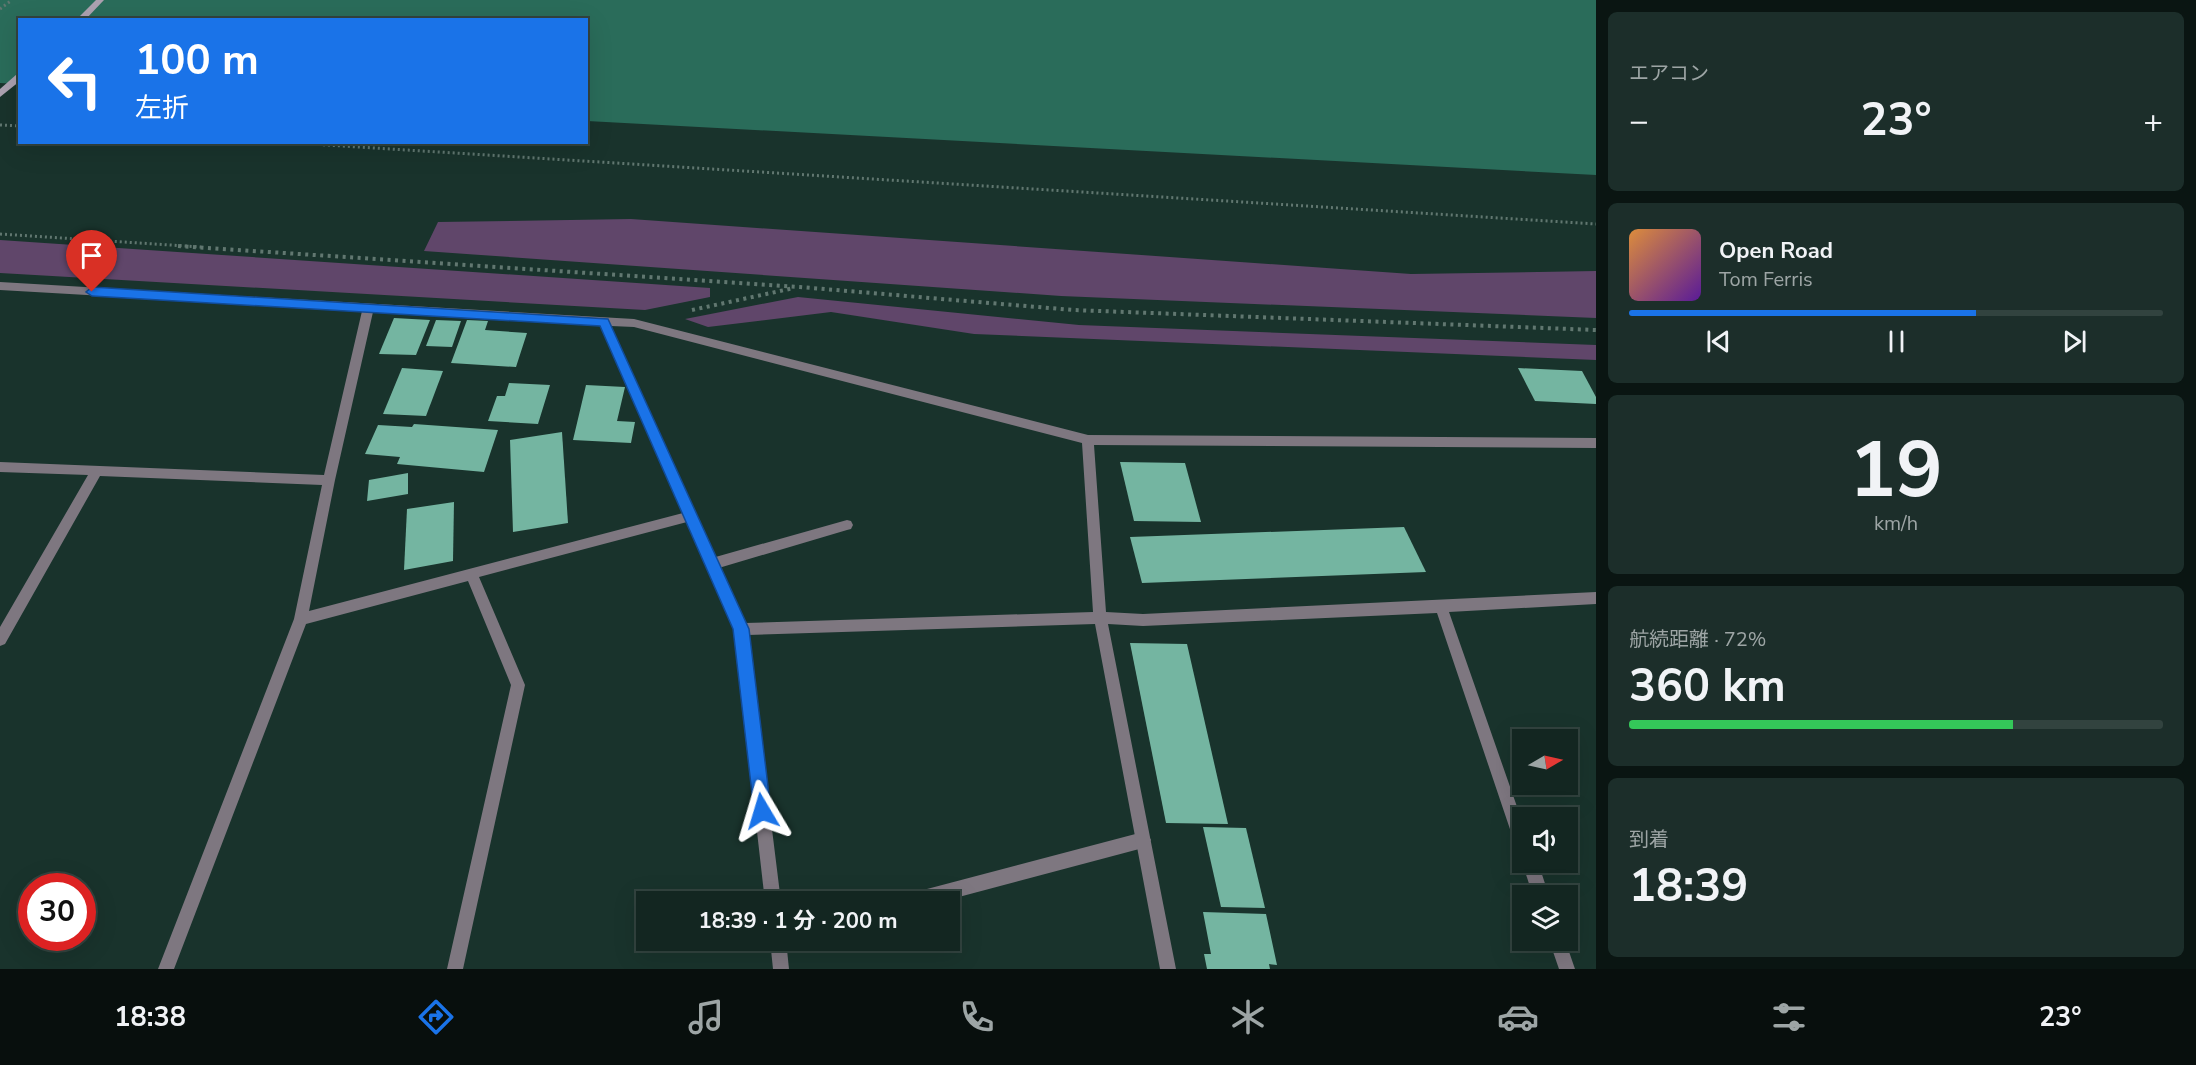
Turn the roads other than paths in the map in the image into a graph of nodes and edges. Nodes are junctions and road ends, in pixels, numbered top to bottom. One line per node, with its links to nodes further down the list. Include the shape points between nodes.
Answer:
1 (100, 0): 2 (main road)
2 (82, 18)
3 (18, 78): 4 (main road)
4 (0, 94)
5 (0, 286): 6 (street)
6 (368, 309): 7 (street); 12 (street)
7 (604, 322): 8 (street, via 634,323); 13 (street)
8 (1088, 440): 9 (street); 19 (street)
9 (1596, 443)
10 (0, 467): 11 (street)
11 (97, 470): 12 (street); 22 (street)
12 (329, 480): 20 (street)
13 (690, 516): 15 (street); 16 (street)
14 (847, 525): 15 (street)
15 (712, 564): 21 (street)
16 (471, 573): 20 (street); 30 (street, via 518,685)
17 (1596, 598): 18 (street)
18 (1441, 607): 19 (street, via 1143,620); 23 (street)
19 (1100, 618): 21 (street); 24 (street)
20 (301, 619): 29 (street)
21 (741, 629): 25 (street)
22 (0, 640)
23 (1512, 812)
24 (1143, 840): 26 (street); 32 (street)
25 (772, 891)
26 (950, 891)
27 (779, 951): 31 (street)
28 (1561, 951): 33 (street)
29 (166, 969)
30 (455, 969)
31 (781, 969)
32 (1168, 969)
33 (1567, 969)

